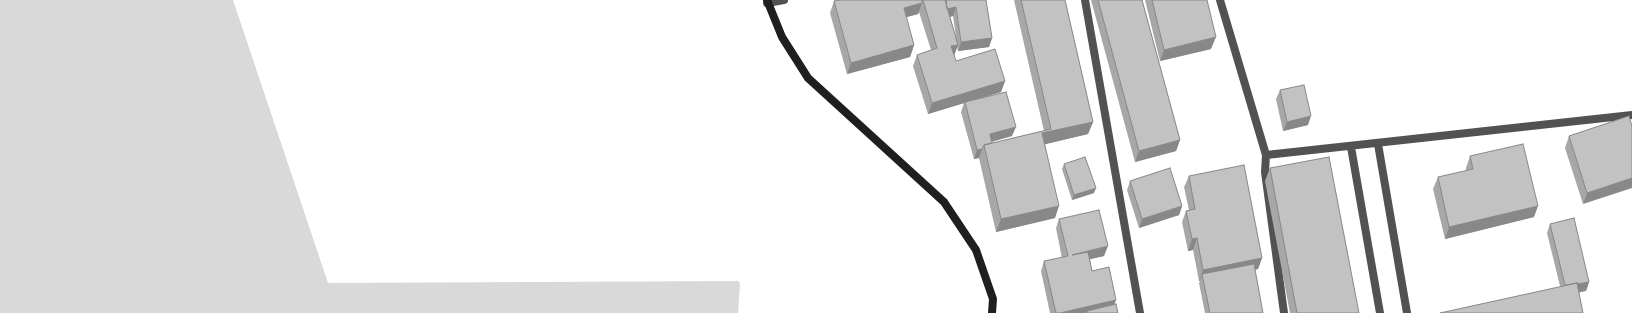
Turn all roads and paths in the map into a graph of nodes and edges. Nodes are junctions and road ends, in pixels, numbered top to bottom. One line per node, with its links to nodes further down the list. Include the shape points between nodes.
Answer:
1 (784, 0): 4 (street)
2 (1085, 0): 10 (street)
3 (1220, 0): 8 (street)
4 (767, 1): 9 (main road, via 782,37 808,78 944,202 976,250 993,299)
5 (1632, 115): 6 (street)
6 (1378, 144): 7 (street); 13 (street)
7 (1351, 147): 8 (street); 12 (street)
8 (1266, 155): 11 (street, via 1265,172)
9 (992, 313)
10 (1140, 313)
11 (1284, 313)
12 (1380, 313)
13 (1407, 313)

